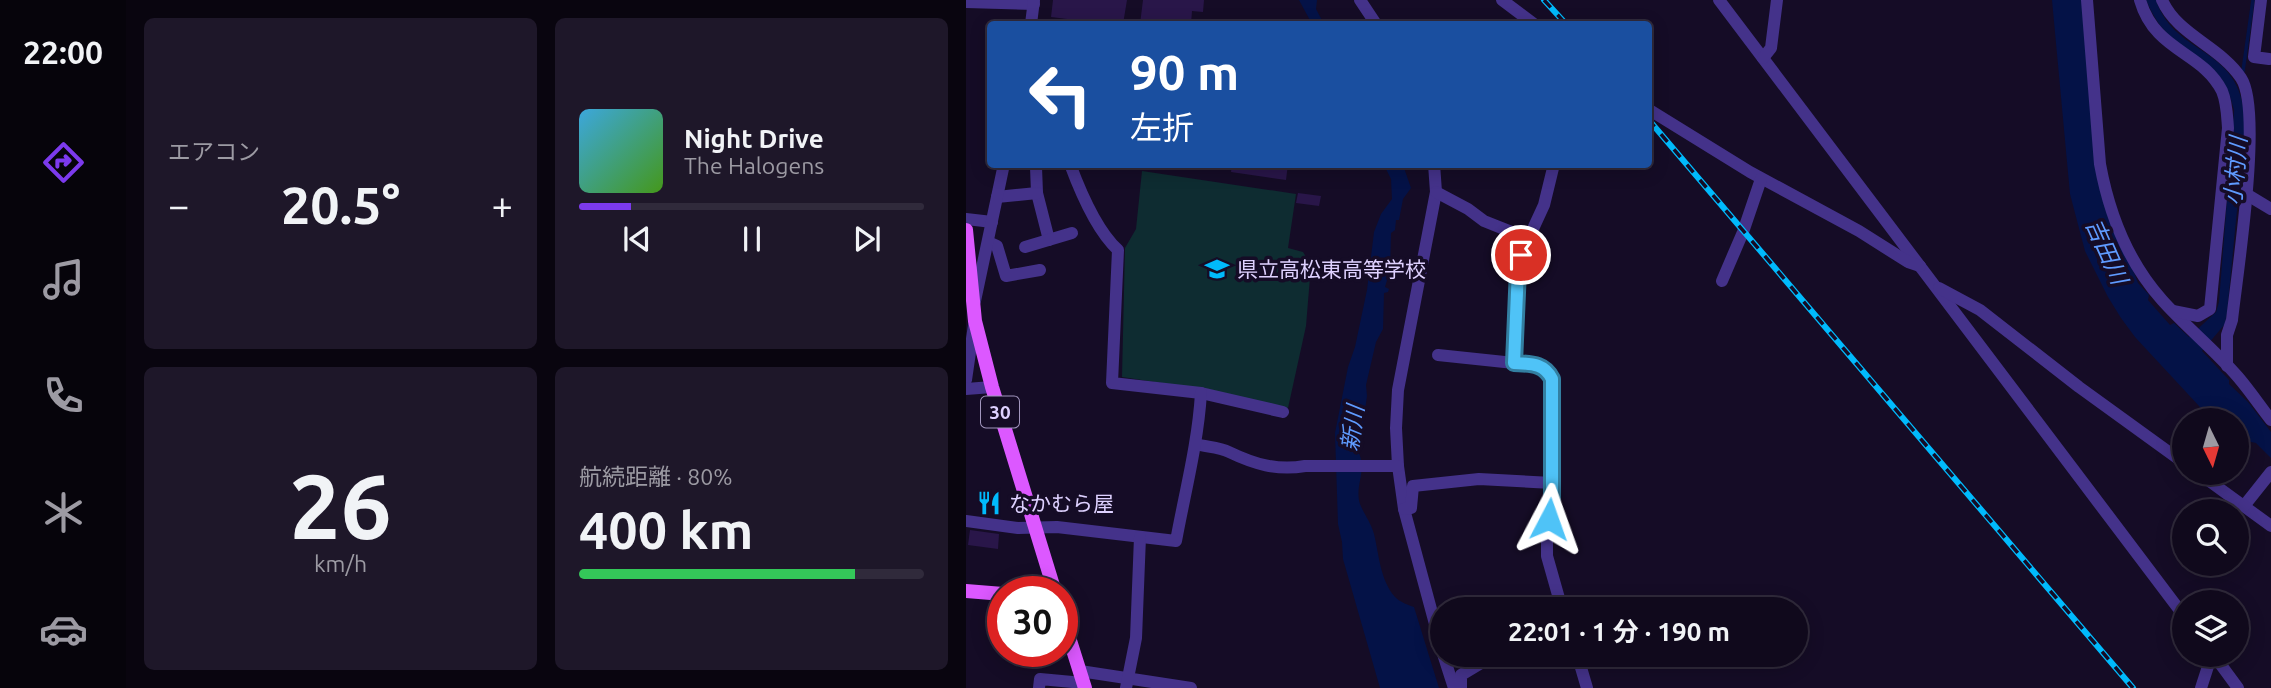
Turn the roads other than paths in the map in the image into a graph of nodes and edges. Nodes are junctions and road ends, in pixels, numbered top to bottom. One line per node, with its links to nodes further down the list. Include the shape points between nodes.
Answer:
1 (1360, 0): 13 (street)
2 (1502, 0): 14 (street)
3 (1719, 0): 15 (street)
4 (1777, 0): 15 (street, via 1771,48)
5 (2087, 0): 42 (street, via 2100,164 2110,206 2138,268)
6 (2140, 0): 24 (street, via 2150,24 2164,40 2203,67 2223,93 2228,128)
7 (2162, 0): 25 (street, via 2177,23 2228,61 2248,91)
8 (2263, 0): 9 (street); 16 (street, via 2254,57)
9 (2271, 1)
10 (966, 2): 11 (street)
11 (1034, 2): 12 (street)
12 (1031, 21)
13 (1374, 21)
14 (1530, 21)
15 (1763, 58): 38 (street)
16 (2269, 59)
17 (1652, 111): 23 (street)
18 (1003, 168): 28 (street)
19 (1036, 168): 26 (street)
20 (1071, 168): 50 (street, via 1079,189 1118,250 1112,383)
21 (1434, 168): 27 (street)
22 (1553, 168): 34 (street)
23 (1761, 179): 38 (street); 40 (street)
24 (2221, 180): 25 (street); 42 (street, via 2210,309 2198,317)
25 (2246, 188): 29 (street); 46 (street)
26 (1037, 192): 28 (street); 35 (street)
27 (1436, 192): 34 (street, via 1484,221); 55 (street, via 1398,390)
28 (997, 197): 31 (street)
29 (2271, 209)
30 (966, 219): 31 (street)
31 (992, 222): 36 (street)
32 (966, 230): 43 (main road, 30)
33 (1072, 233): 35 (street)
34 (1529, 239): 45 (street, via 1518,269)
35 (1049, 240): 37 (street)
36 (988, 242): 39 (street, via 997,246 1006,276); 43 (street)
37 (1025, 247)
38 (1920, 266): 41 (street)
39 (1040, 271)
40 (1722, 281)
41 (1936, 286): 54 (street, via 1980,310); 71 (street)
42 (2172, 310): 46 (street)
43 (974, 314): 47 (street); 48 (main road, 30)
44 (1438, 355): 45 (street)
45 (1514, 363): 57 (street, via 1536,364 1552,379)
46 (2223, 363): 52 (street)
47 (966, 380)
48 (992, 387): 49 (street); 65 (main road, 30)
49 (966, 389)
50 (1201, 393): 51 (street); 53 (street)
51 (1283, 412)
52 (2271, 420)
53 (1196, 444): 55 (street, via 1258,464 1293,468); 66 (street, via 1176,541)
54 (2172, 454)
55 (1398, 466): 61 (street)
56 (2271, 472): 60 (street)
57 (1552, 483): 61 (street, via 1479,479 1413,486 1411,508); 70 (street, via 1547,556)
58 (2215, 485): 59 (street)
59 (2234, 499)
60 (2249, 499)
61 (1404, 509): 72 (street)
62 (2249, 510): 64 (street)
63 (966, 521): 65 (street)
64 (2271, 526)
65 (1036, 528): 66 (street); 67 (main road, 30)
66 (1140, 537): 79 (street, via 1136,638)
67 (1050, 576)
68 (966, 591): 69 (main road)
69 (987, 593)
70 (1559, 597)
71 (2172, 600)
72 (1430, 604)
73 (1448, 667): 82 (street)
74 (1474, 667): 83 (street, via 1461,675)
75 (1581, 667): 84 (street)
76 (2208, 667): 85 (street)
77 (2222, 667): 86 (street)
78 (1083, 681): 79 (street); 80 (street, via 1040,678)
79 (1127, 683): 81 (street)
80 (1039, 688)
81 (1191, 688)
82 (1454, 688)
83 (1461, 688)
84 (1587, 688)
85 (2202, 688)
86 (2238, 688)

